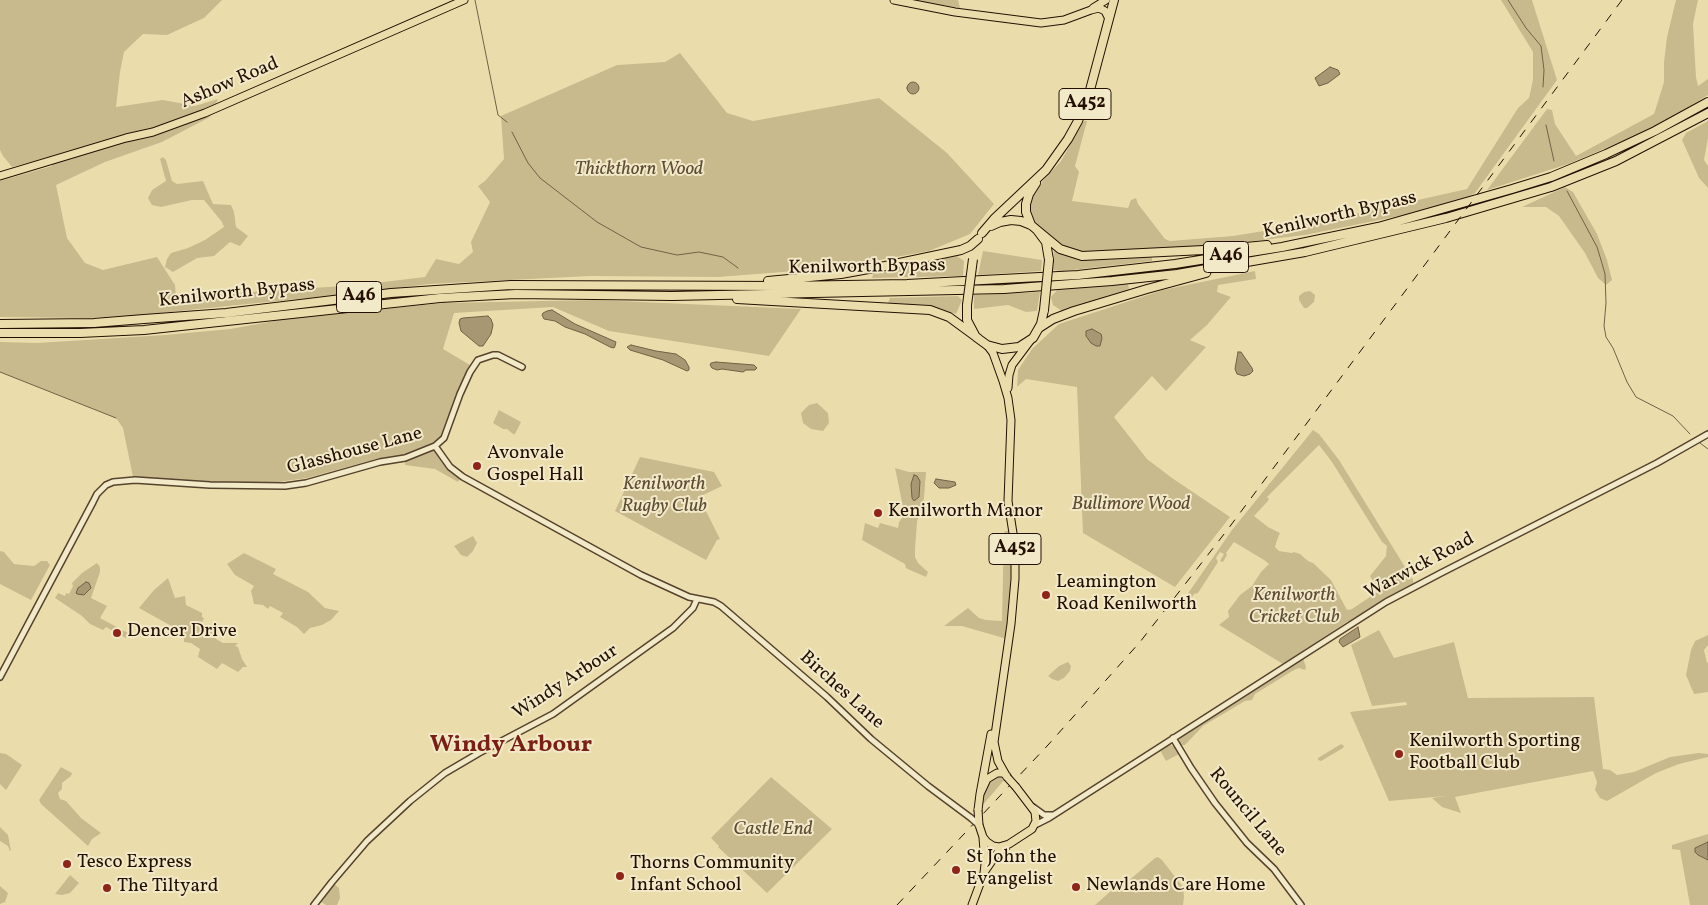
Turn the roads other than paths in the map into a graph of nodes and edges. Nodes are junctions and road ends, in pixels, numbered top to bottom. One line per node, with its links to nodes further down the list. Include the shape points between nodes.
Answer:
1 (464, 0): 9 (main road, Ashow Road, via 196,116 153,132)
2 (894, 0): 5 (main road, via 1041,23 1058,22)
3 (1106, 0): 5 (main road)
4 (1113, 0): 6 (highway, A452)
5 (1088, 11): 6 (main road, via 1099,8)
6 (1108, 19): 10 (highway, A452, via 1081,115 1064,146)
7 (1708, 102): 13 (highway, Kenilworth Bypass / A46, via 1655,131 1551,177 1378,227)
8 (1708, 113): 14 (highway, Kenilworth Bypass / A46, via 1616,161 1551,187 1446,218)
9 (0, 176)
10 (1040, 177): 11 (highway, A452, via 1026,204 1026,212); 12 (highway, A452)
11 (1034, 228): 12 (highway, via 1021,221 1005,220 994,224); 13 (highway, via 1055,246 1082,256); 18 (highway, bridge, via 1046,242 1049,260)
12 (980, 236): 15 (highway, via 961,250 876,268); 21 (highway, bridge, via 972,259 966,313)
13 (1310, 241): 15 (highway, Kenilworth Bypass / A46, via 1208,260 1078,275 907,284)
14 (1242, 264): 16 (highway, Kenilworth Bypass / A46, via 1112,281 1004,289); 18 (highway, via 1137,292 1062,316)
15 (718, 286): 17 (highway, Kenilworth Bypass / A46, via 511,285 391,293 118,321)
16 (698, 295): 19 (highway, Kenilworth Bypass / A46, via 526,294 440,298 144,330); 21 (highway, via 930,310 949,318)
17 (0, 324)
18 (1039, 328): 20 (highway)
19 (0, 333)
20 (1033, 338): 22 (highway, via 1019,347 1008,349); 24 (main road, A452, via 1010,368)
21 (978, 340): 22 (highway)
22 (987, 345): 24 (main road, A452, via 997,363)
23 (522, 367): 26 (street, via 498,355 478,360 460,394 446,435)
24 (1008, 398): 29 (main road, A452, via 1011,428 1008,501 1016,574)
25 (1708, 434): 30 (street, Warwick Road, via 1658,463 1400,594)
26 (435, 446): 27 (street, Glasshouse Lane, via 450,467 463,477 642,575); 28 (street, Glasshouse Lane, via 405,458 285,486 135,480 106,485 97,494)
27 (697, 598): 35 (street, Birches Lane, via 721,606 871,738); 42 (street, Windy Arbour, via 693,608 673,628 553,714 453,768 410,801 367,841)
28 (0, 677)
29 (998, 712): 31 (main road, A452, via 995,750 1000,767); 32 (main road, A452)
30 (1172, 738): 36 (street, Warwick Road); 44 (street, Rouncil Lane, via 1215,803 1247,843 1274,869)
31 (1007, 776): 32 (main road, A452, via 999,773 991,776); 33 (main road, A452, bridge)
32 (980, 794): 34 (main road, A452)
33 (1031, 806): 36 (street, via 1044,815); 38 (main road, A452, via 1037,818)
34 (978, 809): 35 (street); 37 (main road, A452, bridge)
35 (963, 812): 37 (street, Birches Lane, bridge)
36 (1057, 812): 38 (street, Warwick Road)
37 (979, 825): 39 (main road, A452)
38 (1035, 825): 40 (main road, A452)
39 (983, 837): 40 (main road, via 996,847); 41 (main road, A452)
40 (1009, 844): 41 (main road, A452, via 998,852)
41 (984, 873): 43 (main road, A452)
42 (314, 905)
43 (972, 905)
44 (1301, 905)

